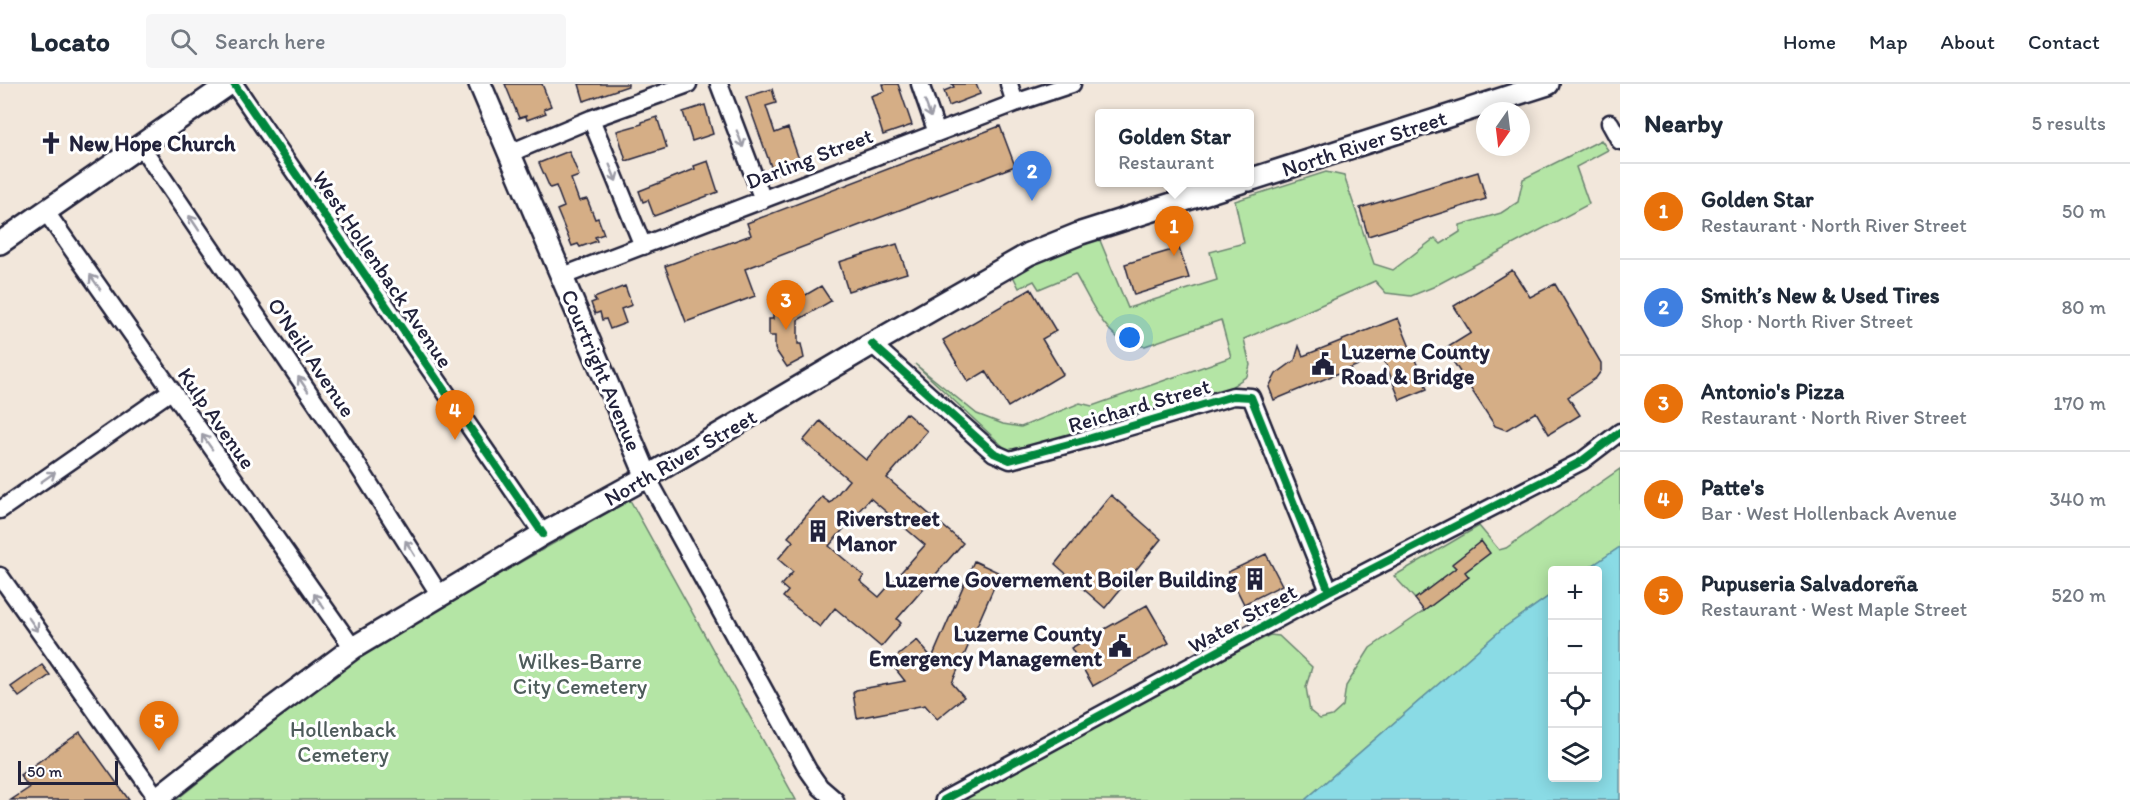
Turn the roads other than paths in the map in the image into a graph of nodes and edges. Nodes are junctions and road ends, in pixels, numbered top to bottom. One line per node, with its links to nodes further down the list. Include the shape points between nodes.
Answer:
1 (229, 84): 16 (main road)
2 (234, 84): 30 (street, West Hollenback Avenue)
3 (480, 84): 17 (main road, Courtright Avenue)
4 (688, 84): 12 (street)
5 (719, 84): 20 (street, one-way to 20)
6 (920, 84): 14 (street, one-way to 14)
7 (1009, 84): 11 (street)
8 (1072, 84): 11 (street, Darling Street)
9 (1548, 84): 10 (main road, North River Street)
10 (1517, 89): 18 (main road, North River Street)
11 (1015, 103): 14 (street, Darling Street)
12 (591, 119): 17 (street); 23 (street, one-way to 23)
13 (1610, 123): 15 (street)
14 (937, 133): 20 (street, Darling Street)
15 (1620, 141)
16 (141, 146): 21 (main road); 33 (street, O'Neill Avenue, one-way to 16, via 346,447)
17 (510, 153): 24 (main road, Courtright Avenue)
18 (1254, 178)
19 (1228, 187): 25 (main road, North River Street, via 1081,233 1029,254)
20 (763, 200): 23 (street, Darling Street)
21 (46, 212): 22 (main road); 26 (street, Kulp Avenue, one-way to 21)
22 (0, 243)
23 (643, 246): 24 (street, Darling Street)
24 (563, 276): 28 (main road, Courtright Avenue)
25 (872, 344): 28 (main road, North River Street); 32 (street, Reichard Street, via 994,453 1010,460 1233,396 1251,397)
26 (171, 391): 29 (street, one-way to 26); 34 (street, Kulp Avenue, one-way to 26)
27 (1620, 432): 32 (street, Water Street, via 1582,460)
28 (647, 477): 30 (main road, North River Street); 36 (street, Courtright Avenue, via 808,770)
29 (0, 510)
30 (543, 534): 33 (main road, North River Street)
31 (0, 576): 35 (street, one-way to 35)
32 (1329, 591): 37 (street, Water Street)
33 (441, 597): 34 (main road, North River Street)
34 (353, 648): 35 (main road, North River Street)
35 (156, 799)
36 (835, 800)
37 (944, 800)

